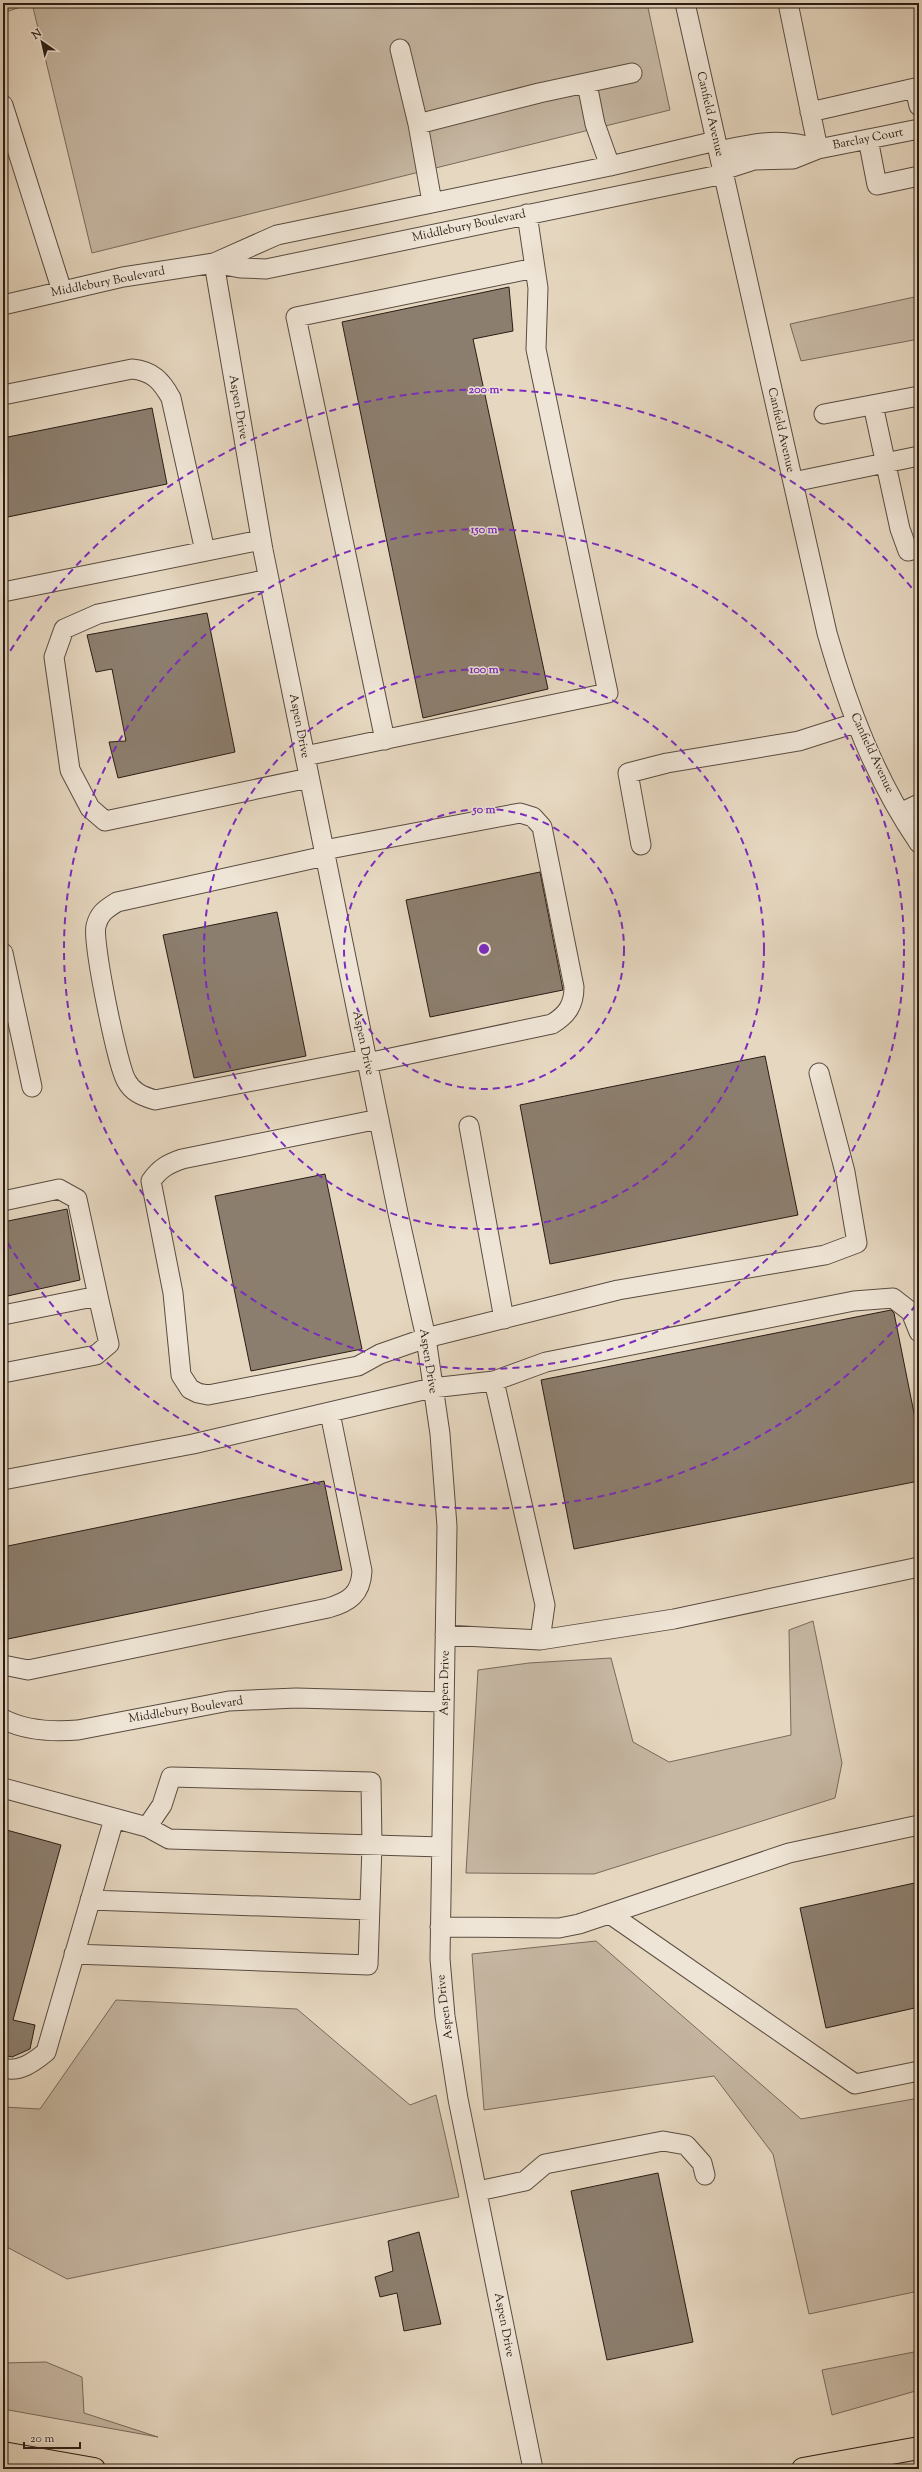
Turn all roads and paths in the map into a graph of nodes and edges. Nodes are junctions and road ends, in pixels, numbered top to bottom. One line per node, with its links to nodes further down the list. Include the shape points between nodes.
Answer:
1 (685, 3): 12 (street, Canfield Avenue)
2 (788, 3): 8 (street)
3 (400, 49): 9 (street)
4 (632, 73): 5 (street)
5 (587, 84): 9 (street, via 539,93); 14 (street, via 595,124)
6 (3, 105): 21 (street)
7 (919, 106): 8 (street, via 915,88)
8 (810, 112): 13 (street)
9 (418, 124): 17 (street)
10 (919, 129): 11 (street, Barclay Court)
11 (868, 139): 13 (street, Barclay Court); 16 (street, via 877,184)
12 (718, 146): 13 (street, Middlebury Boulevard, via 796,142); 14 (street, Middlebury Boulevard); 15 (street, Canfield Avenue)
13 (818, 149): 15 (street, Barclay Court, via 793,159 754,160)
14 (610, 166): 17 (street, Middlebury Boulevard)
15 (723, 172): 18 (street, Middlebury Boulevard); 29 (street, Canfield Avenue)
16 (919, 176)
17 (432, 202): 19 (street, Middlebury Boulevard, via 277,235)
18 (527, 214): 19 (street, Middlebury Boulevard, via 266,269); 20 (street)
19 (214, 263): 21 (street, Middlebury Boulevard); 30 (street, Aspen Drive)
20 (535, 268): 36 (street, via 538,288 536,349 608,693); 36 (street, via 296,317)
21 (62, 291): 22 (street, Middlebury Boulevard)
22 (3, 305)
23 (3, 396): 32 (street, via 132,369 146,371 158,378 170,398)
24 (919, 396): 25 (street)
25 (872, 405): 26 (street); 28 (street)
26 (824, 414)
27 (919, 456): 28 (street)
28 (885, 465): 29 (street); 31 (street, via 900,529 908,551)
29 (792, 482): 35 (street, Canfield Avenue, via 827,633)
30 (261, 540): 32 (street); 33 (street, Aspen Drive)
31 (919, 548)
32 (205, 551): 34 (street)
33 (269, 580): 37 (street, Aspen Drive); 38 (street, via 98,614 64,629 54,657 70,770 90,808 104,821)
34 (3, 592)
35 (855, 723): 40 (street, Canfield Avenue); 42 (street, via 799,741 667,763 628,773)
36 (385, 740): 37 (street)
37 (305, 756): 38 (street, Aspen Drive)
38 (309, 778): 43 (street, Aspen Drive)
39 (919, 804): 40 (street)
40 (900, 814): 41 (street, Canfield Avenue)
41 (919, 843)
42 (641, 845)
43 (324, 853): 45 (street, Aspen Drive); 45 (street, via 520,813 533,817 542,827 574,987 570,1008 562,1018 552,1024); 45 (street, via 117,902 102,911 95,927 96,947 118,1060 126,1080 138,1094 155,1100)
44 (3, 954): 47 (street)
45 (366, 1061): 48 (street, Aspen Drive)
46 (819, 1073): 53 (street, via 845,1172 857,1243 825,1255 618,1290)
47 (32, 1087)
48 (379, 1119): 55 (street, Aspen Drive); 55 (street, via 182,1159 167,1164 157,1173 151,1181 173,1293 180,1376 190,1389 208,1395 358,1366 380,1354)
49 (469, 1126): 53 (street)
50 (3, 1201): 51 (street, via 59,1189 77,1199)
51 (98, 1296): 52 (street); 56 (street, via 109,1344 104,1350 96,1355)
52 (3, 1315)
53 (504, 1319): 55 (street)
54 (919, 1332): 57 (street, via 911,1312 893,1298 854,1301 546,1362)
55 (426, 1338): 58 (street, Aspen Drive)
56 (3, 1373)
57 (494, 1382): 58 (street); 63 (street, via 545,1605)
58 (432, 1388): 59 (street); 62 (street, Aspen Drive, via 440,1434 447,1526)
59 (330, 1412): 60 (street, via 193,1444); 64 (street, via 362,1571 357,1592 347,1602 28,1670)
60 (3, 1480)
61 (919, 1567): 63 (street, via 674,1619)
62 (445, 1635): 63 (street); 65 (street, Aspen Drive)
63 (540, 1640)
64 (3, 1666)
65 (444, 1702): 66 (street, Middlebury Boulevard, via 296,1698 229,1701 78,1730 56,1731 34,1729); 72 (street, Aspen Drive)
66 (3, 1719)
67 (3, 1788): 68 (street)
68 (114, 1819): 70 (street); 73 (street)
69 (919, 1825): 75 (street, via 789,1853)
70 (147, 1827): 71 (street, via 169,1839); 71 (street, via 162,1805 171,1777 371,1782)
71 (372, 1845): 72 (street); 74 (street)
72 (442, 1847): 76 (street, Aspen Drive)
73 (90, 1900): 74 (street); 77 (street)
74 (370, 1910): 77 (street, via 368,1965)
75 (610, 1914): 76 (street, via 559,1928); 79 (street, via 855,2084)
76 (440, 1927): 81 (street, Aspen Drive, via 445,2016 458,2099)
77 (74, 1954): 78 (street, via 46,2052 31,2065 8,2070)
78 (3, 2068)
79 (919, 2071)
80 (705, 2176): 81 (street, via 702,2163 686,2145 663,2141 545,2164 525,2181)
81 (478, 2191): 85 (street, Aspen Drive)
82 (919, 2448): 86 (highway)
83 (3, 2453): 84 (highway)
84 (94, 2469)
85 (533, 2469)
86 (803, 2469)

